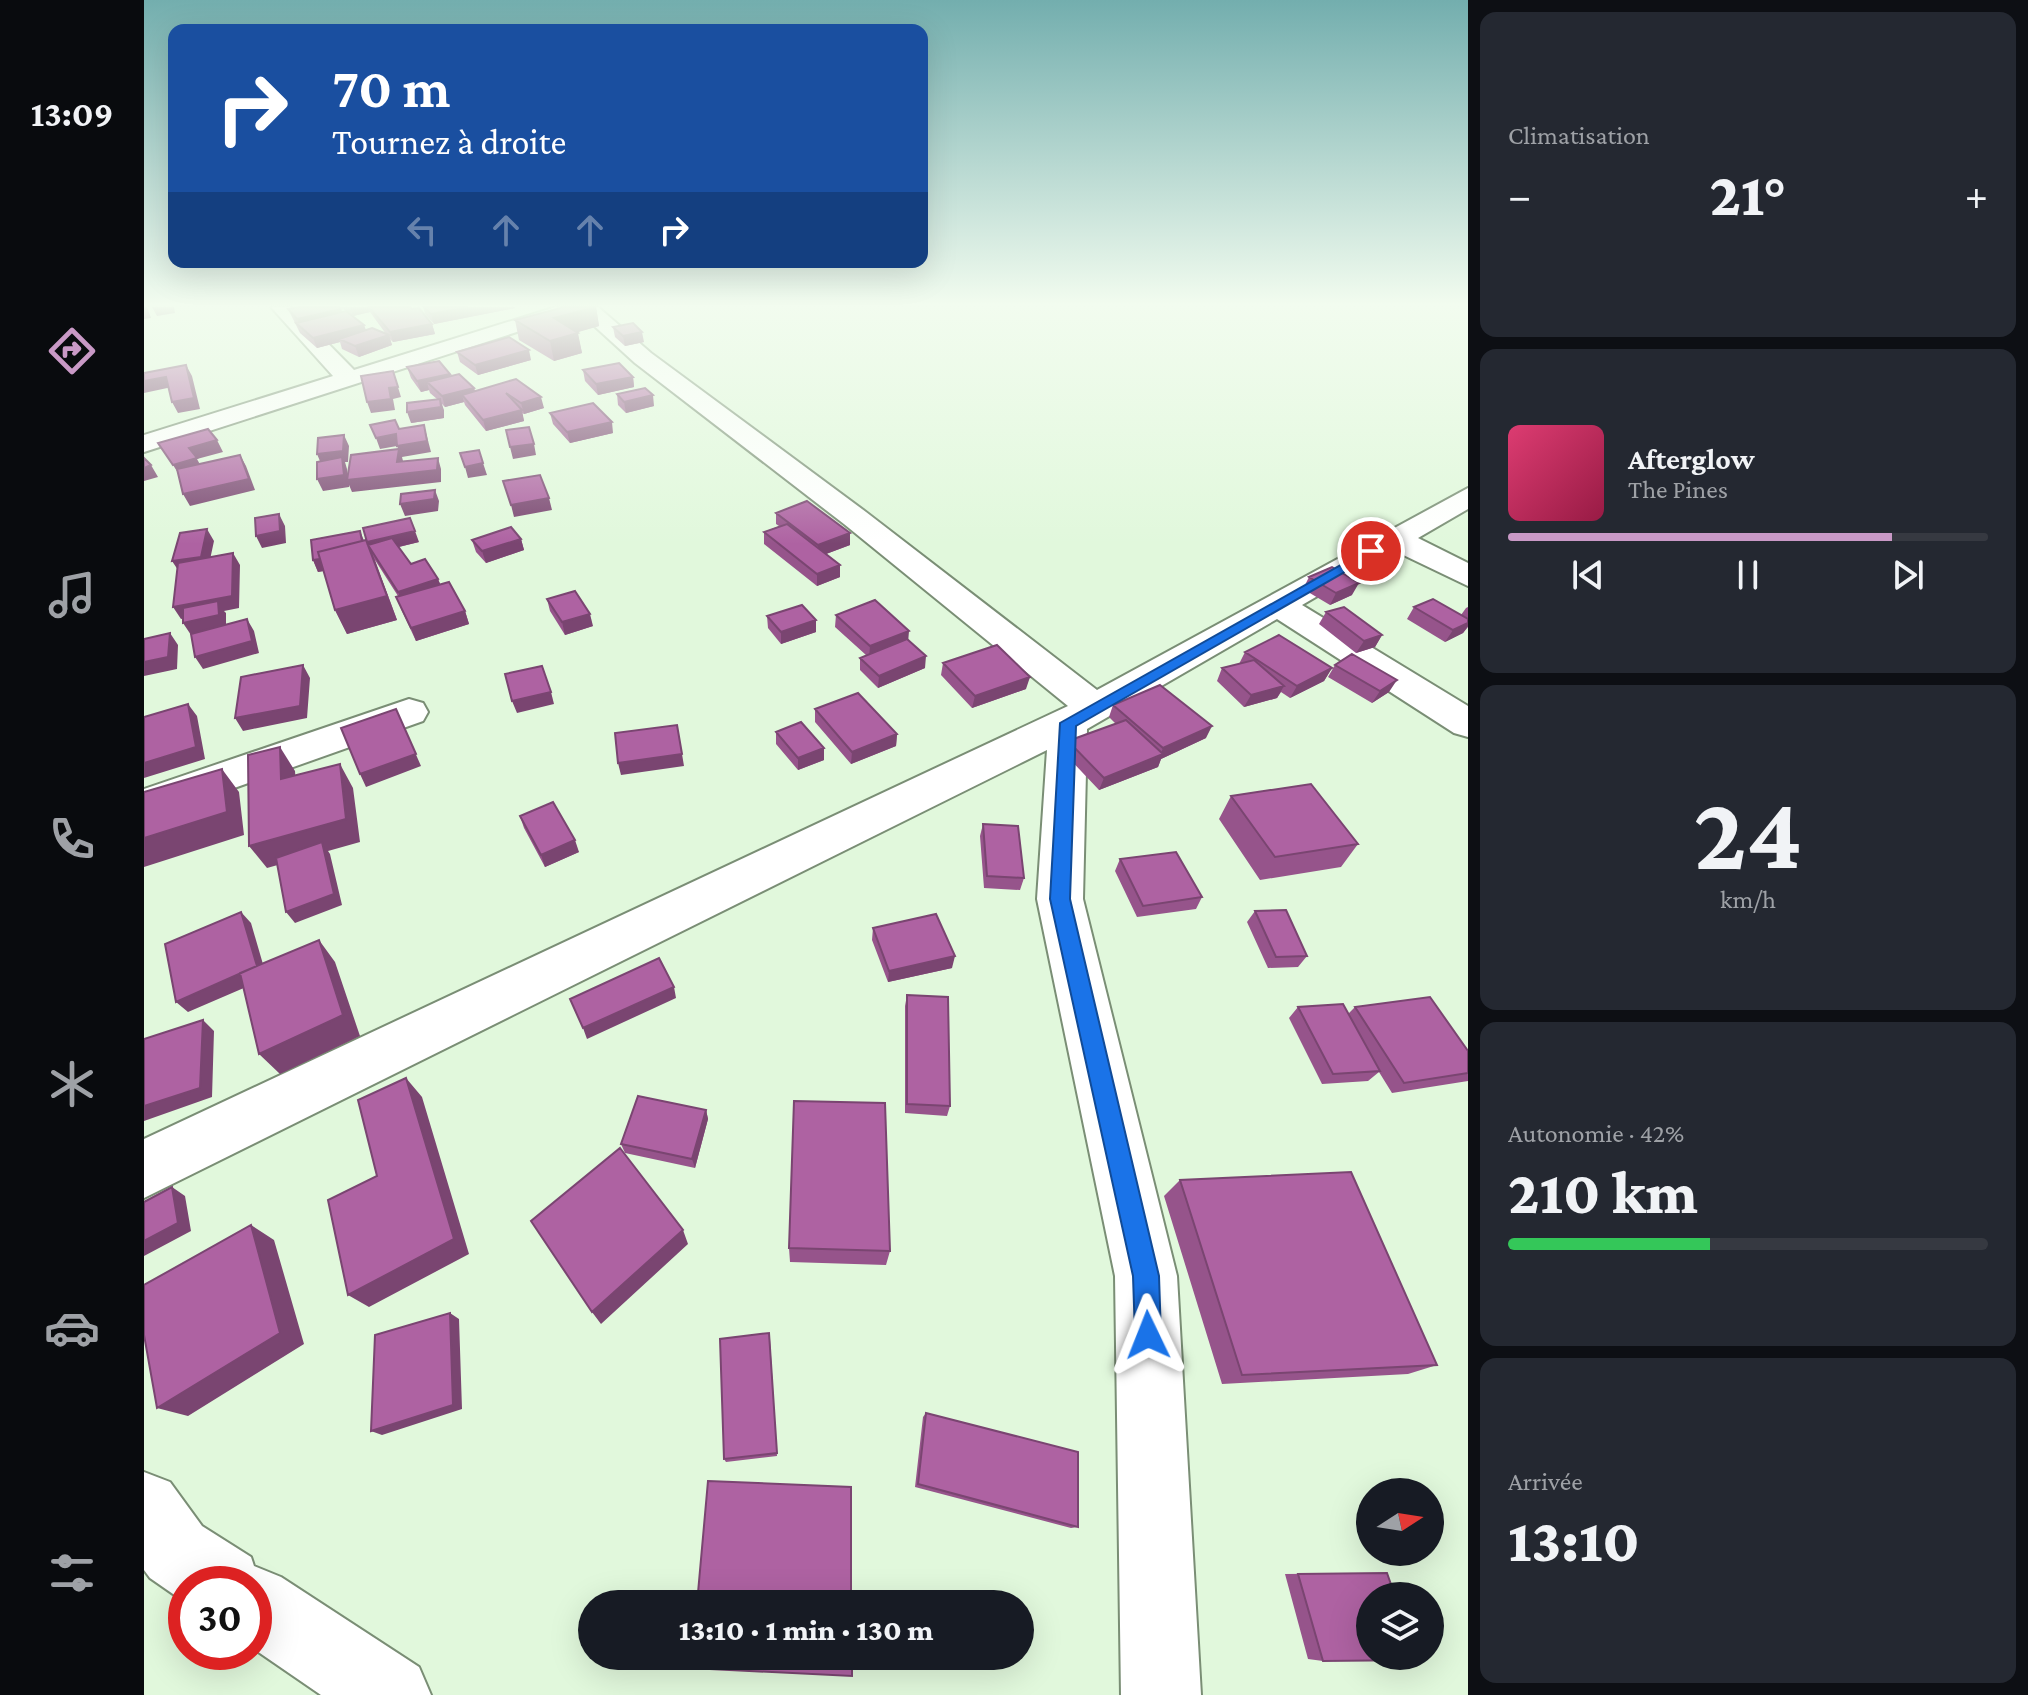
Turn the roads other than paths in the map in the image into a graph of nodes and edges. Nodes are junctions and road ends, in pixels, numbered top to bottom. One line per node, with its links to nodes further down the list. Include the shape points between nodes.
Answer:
1 (327, 386): 3 (street)
2 (680, 386): 9 (street, via 855,518)
3 (144, 444)
4 (1468, 497): 5 (street)
5 (1394, 538): 6 (street); 7 (street)
6 (1468, 576)
7 (1277, 604): 9 (street); 10 (street)
8 (409, 712): 11 (street)
9 (1081, 716): 12 (street); 17 (street, via 1060,899 1146,1276)
10 (1468, 724)
11 (144, 805)
12 (144, 1169)
13 (144, 1508): 14 (street, via 176,1552)
14 (197, 1566)
15 (272, 1616): 16 (street)
16 (391, 1695)
17 (1161, 1695)

